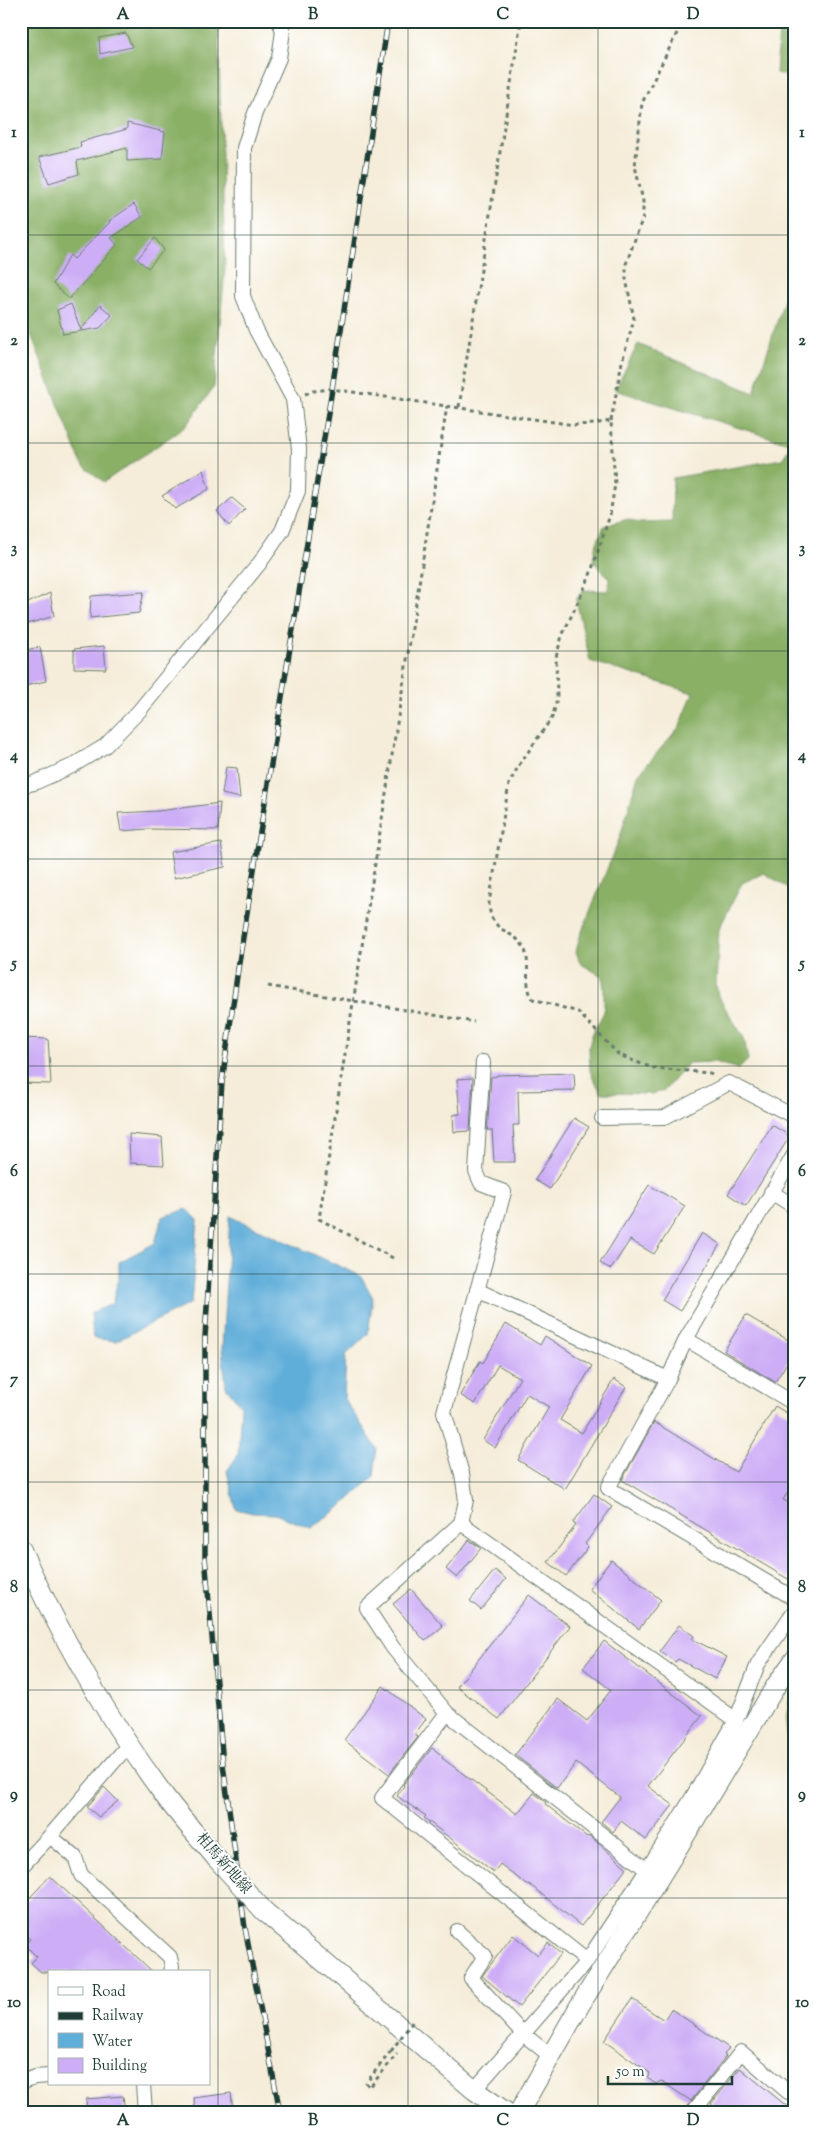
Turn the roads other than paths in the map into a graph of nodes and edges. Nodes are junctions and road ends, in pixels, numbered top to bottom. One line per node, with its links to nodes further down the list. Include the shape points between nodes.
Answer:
1 (279, 21): 2 (street, via 283,31 279,58 244,148 243,296 256,330 293,399 299,449 298,491 282,531 259,564 139,711 105,746 72,766 34,784)
2 (21, 786)
3 (483, 1062): 9 (street, via 476,1172 481,1183 504,1192)
4 (795, 1117): 5 (street, via 728,1082 665,1117)
5 (602, 1118)
6 (795, 1153): 7 (street)
7 (771, 1192): 8 (street); 10 (street)
8 (795, 1207)
9 (477, 1290): 11 (street); 13 (street, via 444,1412 466,1500)
10 (686, 1340): 11 (street); 12 (street)
11 (668, 1379): 15 (street, via 608,1488)
12 (795, 1404)
13 (461, 1523): 18 (street, via 367,1608 394,1648); 19 (street)
14 (21, 1549): 20 (main road, 相馬新地線, via 47,1605)
15 (795, 1599)
16 (795, 1610): 19 (street, via 758,1664)
17 (795, 1658): 28 (main road, via 580,2005)
18 (447, 1713): 23 (street); 25 (street, via 382,1798)
19 (736, 1720): 23 (street)
20 (128, 1743): 21 (street); 33 (main road, 相馬新地線, bridge, via 162,1792 264,1911)
21 (50, 1836): 22 (street); 26 (street, via 75,1857 82,1875 170,1958)
22 (21, 1867)
23 (647, 1870): 25 (street)
24 (457, 1931): 27 (street, via 485,1956 471,1978)
25 (587, 1961): 27 (street)
26 (171, 1970)
27 (524, 2034): 28 (street); 33 (street)
28 (552, 2057): 36 (main road)
29 (48, 2076): 30 (street)
30 (21, 2082)
31 (795, 2084): 37 (street, via 788,2092 741,2052)
32 (143, 2086): 34 (street)
33 (474, 2090): 35 (main road, 相馬新地線)
34 (145, 2112)
35 (506, 2112)
36 (519, 2112)
37 (693, 2112)

